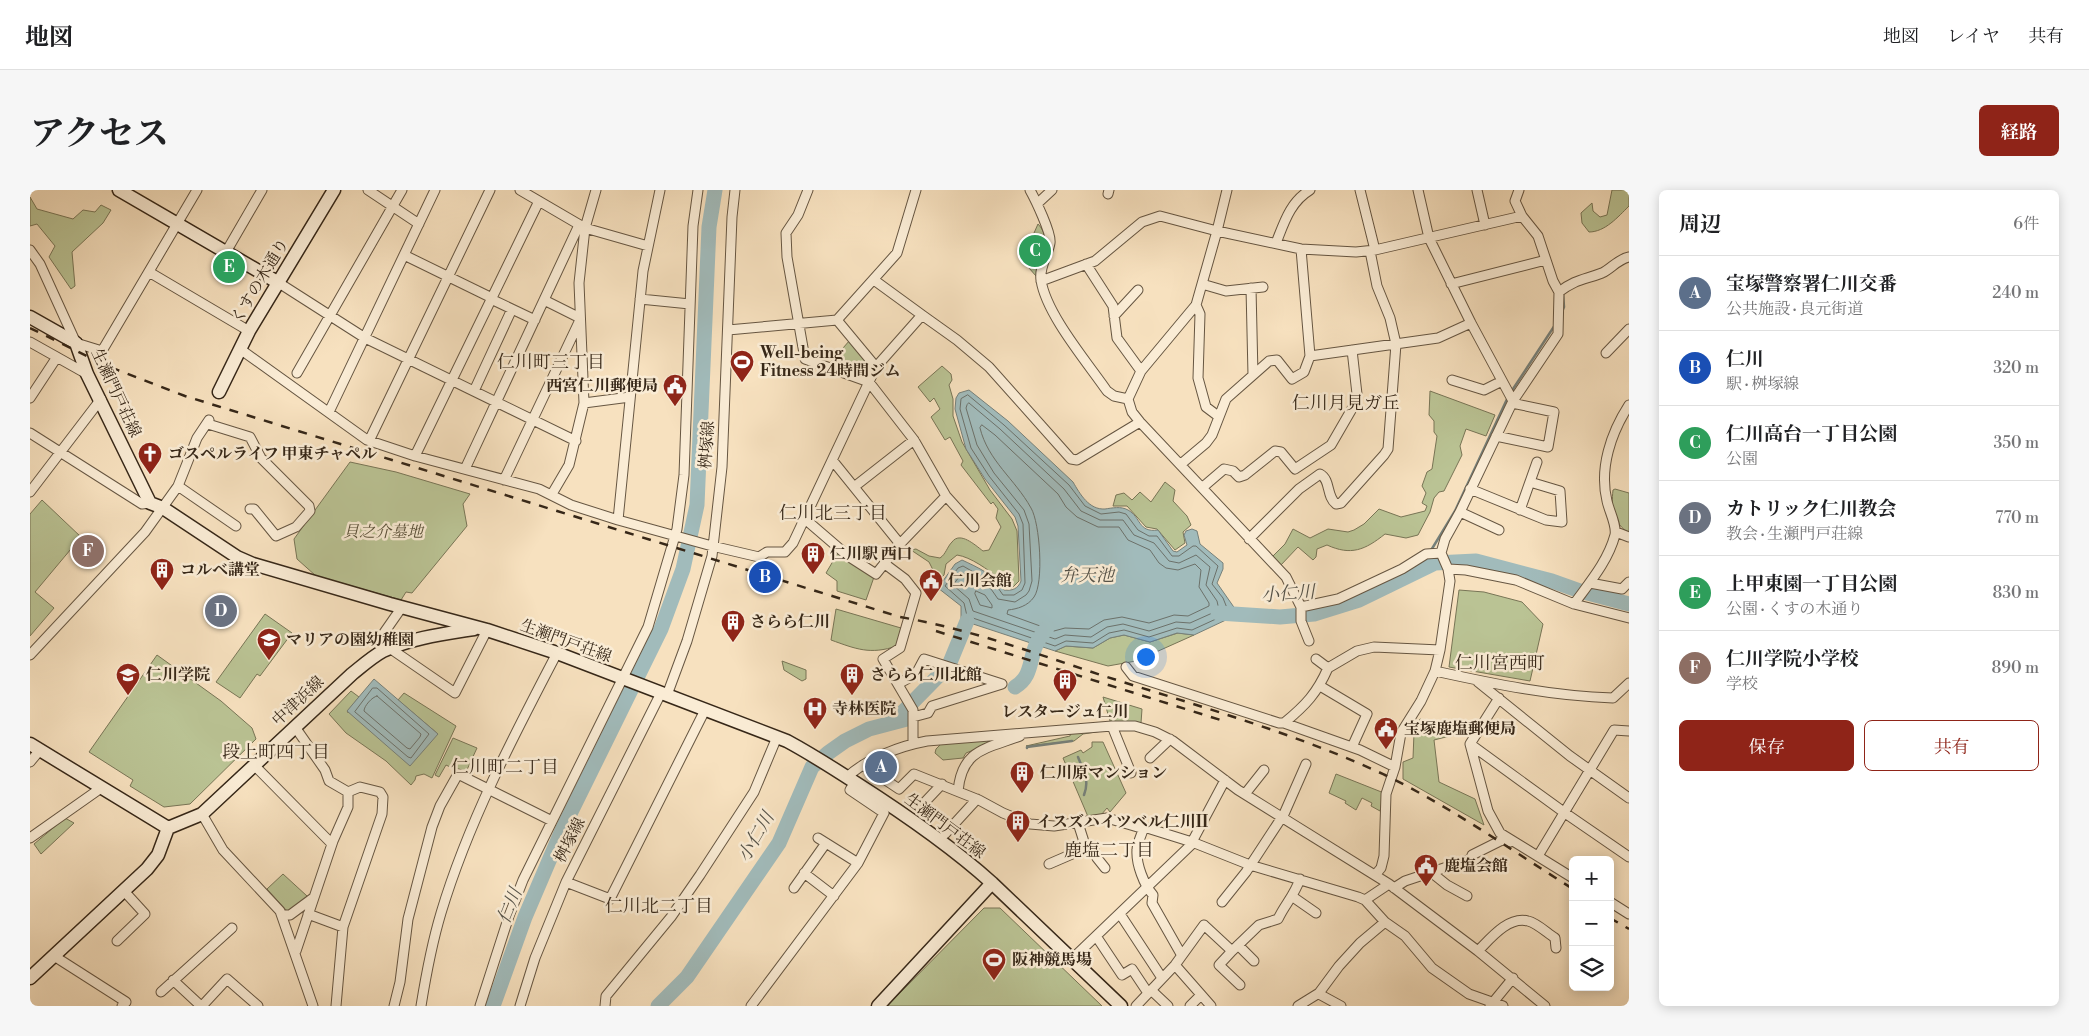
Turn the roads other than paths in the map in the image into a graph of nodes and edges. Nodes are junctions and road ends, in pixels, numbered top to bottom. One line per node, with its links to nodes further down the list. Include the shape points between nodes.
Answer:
1 (197, 190): 28 (street)
2 (262, 190): 38 (street)
3 (334, 190): 48 (street, くすの木通り)
4 (368, 190): 26 (street)
5 (402, 190): 26 (street)
6 (435, 190): 29 (street)
7 (490, 190): 45 (street)
8 (520, 190): 24 (street)
9 (596, 190): 31 (street)
10 (660, 190): 35 (street)
11 (698, 190): 58 (street)
12 (735, 190): 70 (street, 桝塚線)
13 (808, 190): 68 (street, via 798,216 786,233 787,258)
14 (1030, 190): 25 (street)
15 (1052, 190): 25 (street)
16 (1227, 190): 32 (street)
17 (1310, 190): 34 (street, via 1291,207)
18 (1360, 190): 37 (street)
19 (1418, 190): 33 (street)
20 (1477, 190): 30 (street)
21 (1519, 190): 27 (street, via 1516,201)
22 (123, 191): 28 (street)
23 (913, 191): 46 (street, via 896,253)
24 (539, 201): 31 (street); 55 (street)
25 (1038, 203): 47 (street, via 1051,241)
26 (392, 206): 29 (street); 62 (street)
27 (1522, 216): 30 (street); 42 (street, via 1538,236)
28 (177, 224): 38 (street); 44 (street)
29 (419, 224): 40 (street)
30 (1485, 225): 33 (street)
31 (582, 227): 35 (street); 57 (street); 65 (street)
32 (1217, 231): 34 (street); 43 (street, via 1160,216 1142,222 1111,249); 49 (street)
33 (1429, 238): 37 (street); 50 (street)
34 (1276, 243): 36 (street)
35 (648, 246): 56 (street)
36 (1301, 249): 37 (street); 80 (street)
37 (1372, 251): 76 (street, via 1377,286)
38 (226, 252): 48 (street)
39 (31, 253): 75 (street, via 40,264)
40 (404, 255): 45 (street); 73 (street)
41 (1629, 257): 54 (street, via 1604,272 1580,278)
42 (1546, 260): 50 (street); 54 (street, via 1553,281)
43 (1086, 264): 47 (street); 63 (street, via 1113,306)
44 (149, 272): 72 (street); 75 (street, via 102,351)
45 (448, 276): 55 (street); 82 (street)
46 (874, 280): 61 (street); 67 (street)
47 (1041, 281): 97 (street, via 1053,312 1107,391)
48 (279, 283): 62 (street); 72 (street, くすの木通り)
49 (1202, 284): 52 (street, via 1226,291); 59 (street)
50 (1451, 284): 69 (street)
51 (1262, 287): 52 (street)
52 (1251, 288): 87 (street)
53 (1138, 290): 63 (street)
54 (1562, 290): 98 (street, via 1558,334)
55 (491, 298): 60 (street); 88 (street)
56 (640, 299): 58 (street); 94 (street)
57 (544, 300): 65 (street); 66 (street)
58 (690, 304): 138 (street, via 684,475)
59 (1196, 305): 84 (street); 103 (street, via 1200,314 1198,378 1206,407)
60 (512, 309): 66 (street); 92 (street)
61 (922, 315): 83 (street); 106 (street, via 989,367 1071,459 1077,460)
62 (329, 316): 73 (street); 85 (street)
63 (1114, 316): 84 (street, via 1116,338)
64 (30, 317): 75 (street, 生瀬門戸荘線)
65 (580, 319): 100 (street); 105 (street)
66 (535, 320): 99 (street)
67 (837, 320): 68 (street); 83 (street)
68 (799, 323): 70 (street); 90 (street, via 805,359)
69 (1471, 324): 76 (street, via 1438,338); 91 (street)
70 (728, 330): 142 (street, 桝塚線, via 722,466)
71 (1629, 330): 79 (street)
72 (249, 331): 77 (street, くすの木通り)
73 (365, 338): 82 (street); 102 (street)
74 (30, 342): 81 (street)
75 (76, 343): 86 (street, 生瀬門戸荘線)
76 (1396, 344): 78 (street); 140 (street, via 1388,449 1384,455 1341,503 1333,501 1324,476 1314,476)
77 (240, 349): 93 (street, くすの木通り); 102 (street)
78 (1352, 350): 80 (street); 122 (street, via 1357,394 1354,407 1331,445 1295,469 1281,452 1275,450 1245,475 1239,477 1224,469)
79 (1606, 353)
80 (1310, 356): 87 (street, via 1304,372 1292,379 1277,360 1269,361)
81 (57, 357): 86 (street); 95 (street)
82 (408, 358): 88 (street); 110 (street)
83 (876, 367): 90 (street)
84 (1141, 371): 97 (street)
85 (296, 372)
86 (87, 374): 96 (street, 生瀬門戸荘線)
87 (1253, 375): 103 (street, via 1226,399)
88 (452, 380): 92 (street); 113 (street)
89 (1452, 380): 91 (street, via 1484,390)
90 (869, 382): 109 (street); 114 (street)
91 (1505, 385): 98 (street)
92 (474, 391): 99 (street)
93 (219, 392)
94 (630, 397): 100 (street); 133 (street)
95 (30, 398)
96 (101, 399): 112 (street); 127 (street, 生瀬門戸荘線)
97 (1128, 399): 106 (street)
98 (1513, 401): 108 (street); 108 (street, via 1554,412 1548,447)
99 (496, 402): 105 (street); 117 (street)
100 (584, 403): 111 (street)
101 (1629, 406): 104 (street)
102 (329, 412): 110 (street)
103 (1218, 416): 116 (street, via 1206,443)
104 (1625, 419): 137 (street, via 1611,438 1606,461 1606,499)
105 (532, 420): 111 (street); 118 (street)
106 (1140, 422): 116 (street)
107 (30, 433): 112 (street)
108 (1496, 436): 123 (street)
109 (914, 440): 121 (street); 126 (street)
110 (369, 441): 113 (street)
111 (576, 441): 125 (street, via 569,465)
112 (60, 452): 124 (street); 127 (street, via 142,504)
113 (415, 456): 117 (street)
114 (832, 461): 121 (street); 132 (street)
115 (1537, 462): 119 (street)
116 (1181, 464): 122 (street)
117 (465, 469): 118 (street)
118 (504, 480): 125 (street)
119 (1530, 482): 130 (street); 130 (street, via 1560,491 1562,522)
120 (178, 486): 128 (street); 129 (street, via 197,438 208,422 250,437 261,458 309,506 310,511 296,527 276,536 254,509); 134 (street)
121 (854, 487): 141 (street)
122 (1204, 487): 140 (street)
123 (1470, 489): 130 (street); 131 (street)
124 (30, 492)
125 (552, 494): 133 (street, via 571,505)
126 (946, 496): 135 (street); 141 (street)
127 (150, 503): 128 (street, 生瀬門戸荘線)
128 (163, 508): 149 (street, 生瀬門戸荘線, via 253,564); 159 (street, via 145,532)
129 (250, 509)
130 (1520, 510)
131 (1460, 512): 136 (street); 143 (street)
132 (804, 519): 142 (street, via 786,552 767,552 759,557); 144 (street, via 848,556 876,574)
133 (618, 520): 138 (street)
134 (236, 526)
135 (974, 527)
136 (1498, 530)
137 (1616, 532): 139 (street); 147 (street, via 1606,559)
138 (676, 537): 142 (street); 164 (street, via 648,627)
139 (1629, 537)
140 (1249, 539): 150 (street, via 1286,577)
141 (900, 544): 144 (street)
142 (711, 546): 169 (street, 桝塚線, via 710,562 687,641)
143 (1436, 554): 145 (street); 150 (street, via 1338,599)
144 (885, 564): 167 (street, via 905,579 916,593 900,648 883,660)
145 (1448, 567): 148 (street, via 1516,580); 157 (street, via 1450,581)
146 (1629, 582): 147 (street, via 1622,589)
147 (1588, 586): 148 (street)
148 (1576, 602): 151 (street)
149 (402, 607): 152 (street, 生瀬門戸荘線); 156 (street, via 379,640)
150 (1301, 608): 155 (street, via 1300,620)
151 (1629, 618)
152 (446, 619): 153 (street, 生瀬門戸荘線); 154 (street, via 451,622)
153 (483, 629): 154 (street, 中津浜線); 156 (street, via 455,693); 158 (street, 生瀬門戸荘線)
154 (452, 633): 156 (street, 中津浜線, via 422,638)
155 (1309, 641)
156 (387, 650): 175 (street, 中津浜線, via 352,674)
157 (1440, 650): 162 (street, via 1374,647 1357,651); 163 (street)
158 (556, 654): 164 (street, 生瀬門戸荘線); 197 (street)
159 (30, 655)
160 (1316, 659): 162 (street)
161 (1126, 667): 173 (street, via 1133,676)
162 (1328, 668): 168 (street)
163 (1435, 671): 165 (street); 189 (street, via 1401,733)
164 (626, 680): 169 (street, 生瀬門戸荘線); 207 (street)
165 (1476, 680): 166 (street, via 1575,696 1613,698); 170 (street)
166 (1629, 683)
167 (898, 684): 172 (street); 172 (street, via 916,674 924,659 1002,684 932,706 928,713)
168 (1320, 686): 173 (street, via 1305,706); 183 (street, via 1367,714)
169 (662, 693): 171 (street, 生瀬門戸荘線); 230 (street, 桝塚線)
170 (1498, 698): 181 (street); 191 (street)
171 (705, 710): 178 (street, 生瀬門戸荘線); 230 (street, via 610,899)
172 (913, 713): 180 (street)
173 (1284, 723): 183 (street)
174 (1112, 726): 177 (street); 179 (street, via 1136,726); 192 (street)
175 (295, 727): 187 (street, 中津浜線); 199 (street, via 329,781)
176 (1629, 731): 191 (street, via 1614,730)
177 (1029, 733): 180 (street); 198 (street, via 970,757 959,777)
178 (776, 737): 193 (street, 生瀬門戸荘線, via 814,755); 281 (street, via 754,792 672,917 606,996)
179 (1170, 739): 184 (street); 194 (street)
180 (913, 744): 188 (street)
181 (1470, 744): 204 (street); 215 (street, via 1488,811 1500,833)
182 (35, 747): 185 (street); 196 (street)
183 (1352, 748): 189 (street)
184 (1150, 758)
185 (30, 762)
186 (1306, 764): 206 (street)
187 (254, 765): 205 (street, 中津浜線); 217 (street)
188 (863, 765): 193 (street); 195 (street, via 899,789 914,774)
189 (1395, 767): 227 (street, via 1386,794 1384,856)
190 (1264, 770): 200 (street)
191 (1590, 770): 201 (street); 204 (street)
192 (1131, 773)
193 (851, 780): 221 (street, via 850,790 884,813); 231 (street, 生瀬門戸荘線, via 920,827)
194 (1226, 780): 200 (street); 216 (street)
195 (942, 784): 198 (street); 203 (street)
196 (101, 788): 211 (street); 212 (street)
197 (488, 789): 207 (street); 277 (street, via 458,774 440,806 408,919); 278 (street, via 441,914)
198 (958, 791): 202 (street)
199 (348, 792): 217 (street, via 348,806); 249 (street, via 360,787 380,792 383,796 382,814)
200 (1245, 794): 206 (street)
201 (1627, 795)
202 (977, 799): 208 (street, via 1030,824); 213 (street)
203 (924, 803)
204 (1565, 813): 219 (street); 220 (street)
205 (202, 814): 211 (street, 中津浜線); 247 (street, via 223,850 273,900)
206 (1282, 818): 223 (street); 227 (street)
207 (552, 821): 279 (street, via 523,880)
208 (1078, 823): 210 (street, via 1107,818); 218 (street)
209 (30, 826): 212 (street)
210 (1144, 827): 216 (street); 234 (street, via 1137,850)
211 (168, 828): 235 (street, via 158,855)
212 (38, 832): 214 (street)
213 (945, 834)
214 (30, 838)
215 (1512, 840): 219 (street); 226 (street, via 1510,843 1504,839 1472,855 1471,859)
216 (1192, 843): 223 (street); 234 (street)
217 (332, 844): 239 (street)
218 (1086, 848): 222 (street); 224 (street, via 1093,847)
219 (1538, 856): 228 (street)
220 (1629, 857)
221 (858, 863): 225 (street, via 822,840); 236 (street)
222 (1049, 864)
223 (1250, 865): 229 (street); 241 (street)
224 (1105, 868)
225 (804, 873): 233 (street); 236 (street)
226 (1432, 873): 232 (street); 237 (street)
227 (1375, 875): 232 (street)
228 (1569, 875)
229 (1300, 879): 238 (street); 240 (street)
230 (566, 882): 280 (street, 桝塚線, via 535,958)
231 (992, 883): 259 (street, 生瀬門戸荘線); 283 (street)
232 (1392, 886): 240 (street); 256 (street)
233 (794, 888)
234 (1146, 888): 244 (street); 257 (street, via 1153,895 1152,903)
235 (124, 891): 252 (street, via 145,914); 258 (street)
236 (834, 896): 282 (street)
237 (1467, 896)
238 (1292, 897): 245 (street); 253 (street, via 1278,919 1259,925)
239 (313, 898): 243 (street); 247 (street, via 290,915)
240 (1365, 900): 248 (street)
241 (1222, 902)
242 (1614, 905): 246 (street)
243 (308, 914): 249 (street); 255 (street)
244 (1120, 914): 251 (street); 263 (street)
245 (1316, 914)
246 (1629, 914)
247 (283, 915): 255 (street)
248 (1385, 922): 269 (street, via 1355,949); 272 (street, via 1405,936 1432,968)
249 (343, 927): 276 (street)
250 (232, 928): 265 (street)
251 (1096, 936): 259 (street); 268 (street, via 1122,975 1132,969)
252 (117, 941)
253 (1235, 948): 257 (street, via 1204,925); 260 (street); 266 (street, via 1220,965)
254 (1556, 948): 256 (street, via 1554,938 1529,921 1518,920 1499,930)
255 (296, 951): 275 (street)
256 (1478, 951): 264 (street)
257 (1182, 954): 261 (street)
258 (54, 956): 262 (street); 273 (street, via 126,1002)
259 (1072, 959): 284 (street, 生瀬門戸荘線)
260 (1254, 961)
261 (1175, 965): 263 (street); 270 (street)
262 (30, 978)
263 (1162, 978): 268 (street)
264 (1513, 978): 272 (street); 292 (street)
265 (173, 980): 267 (street); 274 (street)
266 (1240, 985)
267 (161, 992)
268 (1150, 992): 285 (street); 286 (street)
269 (1319, 994): 289 (street); 290 (street)
270 (1201, 995): 287 (street); 288 (street)
271 (253, 1004): 274 (street, via 227,979)
272 (1491, 1005): 291 (street)
273 (122, 1006)
274 (202, 1006)
275 (313, 1006)
276 (336, 1006)
277 (394, 1006)
278 (421, 1006)
279 (480, 1006)
280 (520, 1006)
281 (605, 1006)
282 (751, 1006)
283 (878, 1006)
284 (1121, 1006)
285 (1136, 1006)
286 (1168, 1006)
287 (1190, 1006)
288 (1211, 1006)
289 (1298, 1006)
290 (1341, 1006)
291 (1503, 1006)
292 (1545, 1006)

